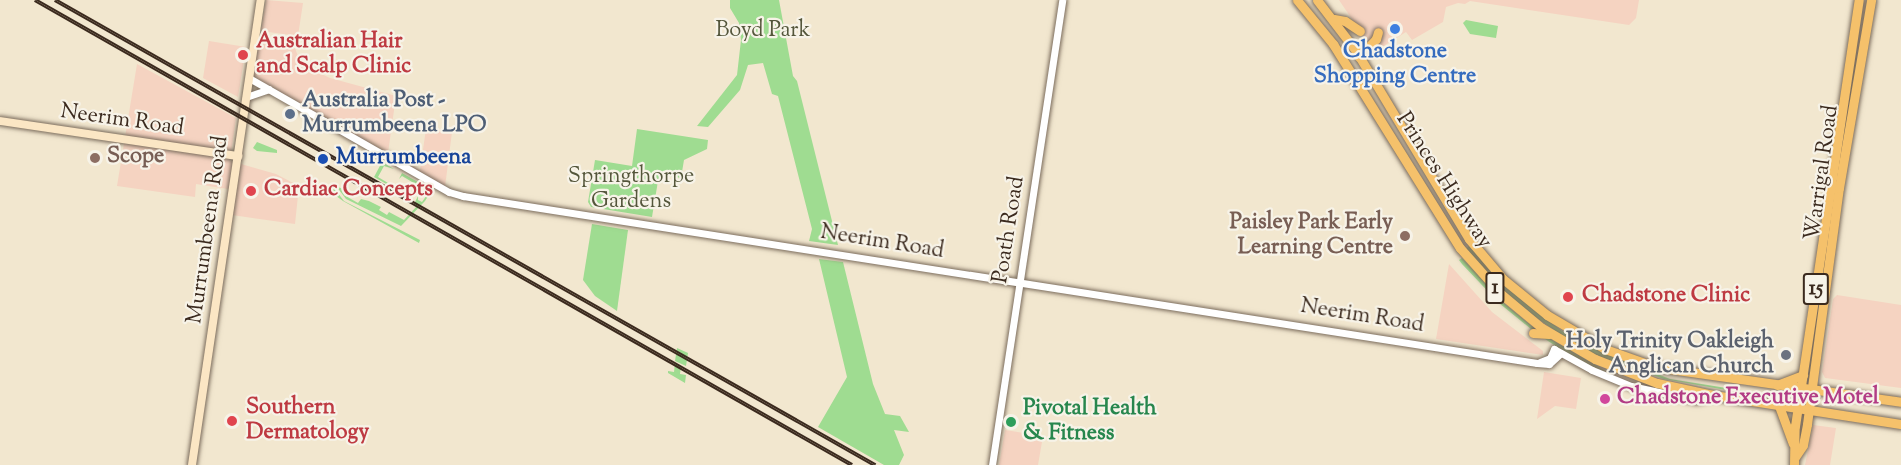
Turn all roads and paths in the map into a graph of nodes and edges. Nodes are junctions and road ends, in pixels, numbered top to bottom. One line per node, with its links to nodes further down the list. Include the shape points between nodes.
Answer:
1 (261, 0): 13 (main road, Murrumbeena Road)
2 (1062, 0): 20 (street, Poath Road)
3 (1297, 0): 7 (highway, Princes Highway / 1)
4 (1317, 0): 8 (highway, Princes Highway / 1)
5 (1859, 0): 24 (highway, Warrigal Road / 15)
6 (1871, 0): 23 (highway, Warrigal Road / 15)
7 (1305, 8): 9 (highway); 19 (highway, Princes Highway / 1, via 1333,44)
8 (1334, 19): 10 (highway); 12 (highway, Princes Highway / 1)
9 (1303, 20)
10 (1360, 31)
11 (1378, 32): 12 (highway)
12 (1359, 57): 18 (highway, Princes Highway / 1)
13 (249, 78): 14 (street, Neerim Road); 15 (main road, Murrumbeena Road)
14 (269, 89): 15 (street); 20 (street, Neerim Road, via 449,192 463,196)
15 (246, 97): 17 (main road, Murrumbeena Road)
16 (0, 121): 17 (main road, Neerim Road)
17 (238, 156): 37 (main road, Murrumbeena Road)
18 (1452, 212): 19 (highway, via 1452,223 1462,241); 25 (highway, Princes Highway / 1, via 1503,279 1547,315 1591,342 1656,367)
19 (1460, 248): 22 (highway, Princes Highway / 1, via 1502,294)
20 (1020, 282): 29 (street, Neerim Road, via 1537,363 1558,351 1611,378 1648,390 1696,400); 38 (street, Poath Road)
21 (1533, 333): 22 (highway)
22 (1552, 334): 29 (highway, Princes Highway / 1, via 1624,371)
23 (1815, 364): 27 (highway, Warrigal Road / 15); 28 (highway)
24 (1803, 375): 25 (highway); 26 (highway, Warrigal Road / 15)
25 (1777, 385): 26 (highway, Princes Highway / 1)
26 (1800, 389): 27 (highway, Princes Highway / 1); 32 (highway, Warrigal Road / 15)
27 (1812, 390): 28 (highway, Princes Highway / 1); 33 (highway, Warrigal Road / 15)
28 (1824, 392): 30 (highway, Princes Highway / 1)
29 (1713, 395): 31 (highway, Princes Highway / 1)
30 (1901, 402)
31 (1779, 406): 32 (highway, Princes Highway / 1); 35 (highway)
32 (1797, 409): 33 (highway, Princes Highway / 1); 35 (highway, Warrigal Road / 15)
33 (1809, 411): 34 (highway, Princes Highway / 1); 36 (highway, Warrigal Road / 15, via 1803,445)
34 (1901, 424)
35 (1793, 444): 36 (highway, Warrigal Road / 15)
36 (1795, 461)
37 (192, 465)
38 (992, 465)

